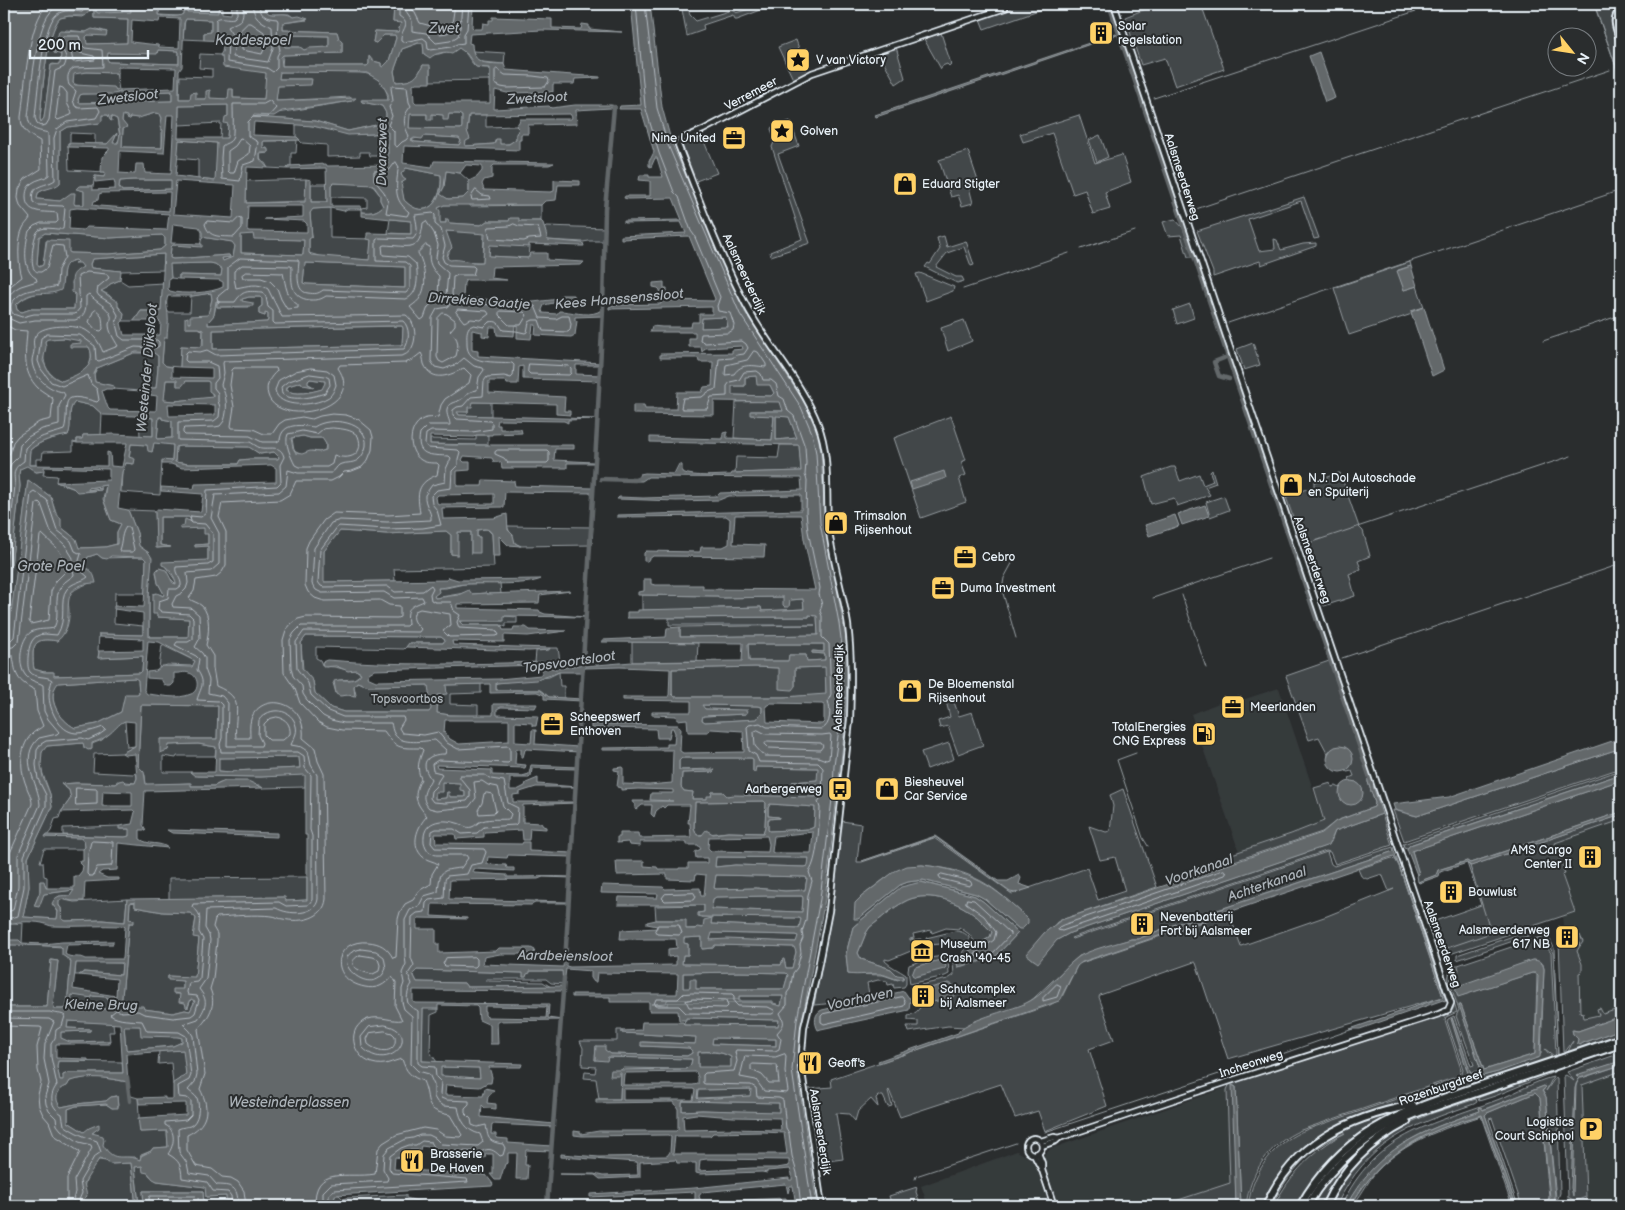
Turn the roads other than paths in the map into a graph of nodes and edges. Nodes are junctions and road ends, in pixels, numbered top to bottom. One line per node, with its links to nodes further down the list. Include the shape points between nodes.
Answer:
1 (1114, 4): 6 (street, Aalsmeerderweg, via 1449,995)
2 (1004, 6): 5 (street, Verremeer, via 812,73)
3 (1621, 11): 4 (highway, via 1615,21)
4 (1621, 40)
5 (679, 142): 12 (street, Aalsmeerderdijk, via 737,287 757,325 810,403 819,427 824,450 828,522 848,627 850,720 829,911 804,1027 801,1065)
6 (1449, 1009): 10 (street, Incheonweg)
7 (1621, 1038): 9 (highway, Rozenburgdreef)
8 (1621, 1044): 9 (highway, Rozenburgdreef)
9 (1433, 1105): 14 (highway, via 1398,1108 1329,1133 1292,1164); 15 (highway, Rozenburgdreef, via 1391,1118 1355,1141 1324,1170); 16 (highway, Rozenburgdreef, via 1362,1143 1330,1173); 17 (highway, via 1367,1149 1346,1170)
10 (1041, 1144): 11 (street); 11 (street, via 1034,1138 1027,1142 1026,1149)
11 (1036, 1154): 13 (street)
12 (822, 1206)
13 (1054, 1206)
14 (1266, 1206)
15 (1300, 1206)
16 (1307, 1206)
17 (1325, 1206)

